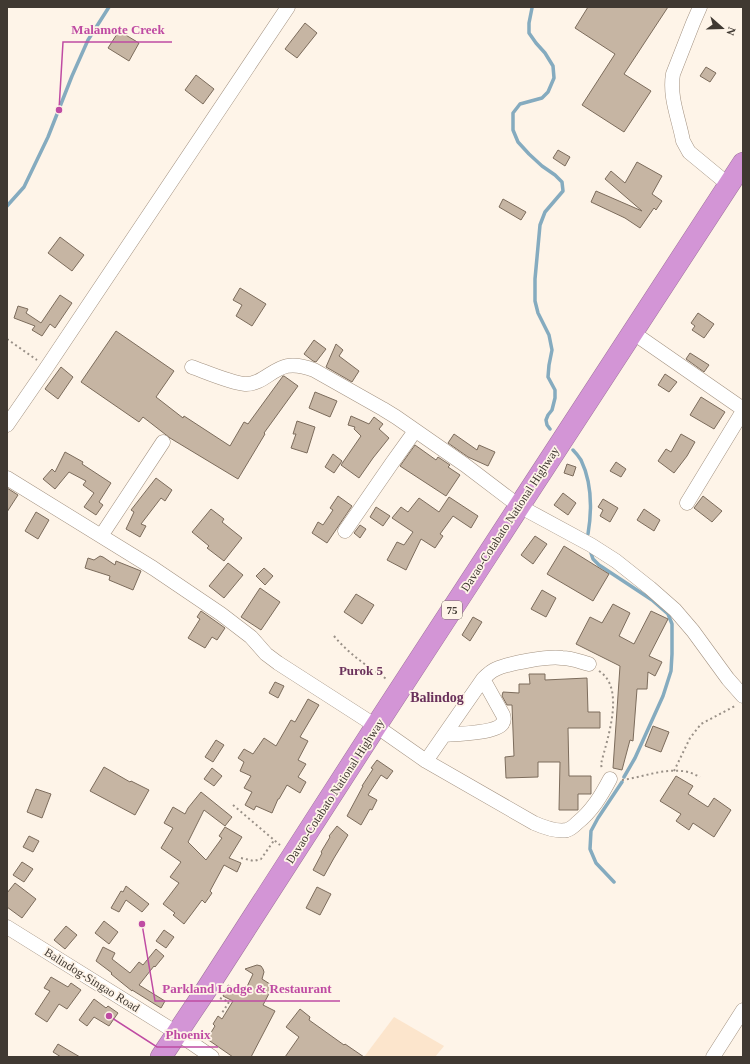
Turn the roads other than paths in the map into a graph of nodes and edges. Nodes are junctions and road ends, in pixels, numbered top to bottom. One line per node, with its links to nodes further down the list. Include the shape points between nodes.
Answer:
1 (288, 7): 8 (street)
2 (700, 7): 4 (street, via 673,74 672,93 685,146)
3 (743, 163): 4 (highway, Davao-Cotabato National Highway / 75)
4 (729, 185): 5 (highway, Davao-Cotabato National Highway / 75)
5 (632, 332): 7 (street); 13 (highway, Davao-Cotabato National Highway / 75)
6 (192, 367): 9 (street, via 245,384 253,383 286,366 306,367 383,409)
7 (743, 410): 12 (street)
8 (7, 425)
9 (415, 431): 13 (street, via 465,464); 14 (street)
10 (163, 442): 15 (street)
11 (7, 478): 15 (street)
12 (687, 503)
13 (519, 506): 18 (street, via 591,545 650,588 675,610 693,631); 19 (highway, Davao-Cotabato National Highway / 75)
14 (345, 531)
15 (101, 536): 19 (street, via 221,614 251,637 282,667)
16 (590, 664): 17 (street, via 552,657 500,668)
17 (483, 679): 20 (street); 20 (street, via 503,715 502,724 488,730)
18 (740, 700)
19 (376, 726): 21 (street); 25 (highway, Davao-Cotabato National Highway / 75)
20 (444, 735): 21 (street)
21 (426, 762): 22 (street, via 534,823 556,830 567,830 584,817 593,808)
22 (610, 779)
23 (7, 927): 25 (street, Balindog-Singao Road)
24 (743, 1010): 28 (street)
25 (177, 1033): 26 (highway, Davao-Cotabato National Highway / 75); 27 (street, Balindog-Singao Road)
26 (161, 1057)
27 (212, 1057)
28 (713, 1057)

